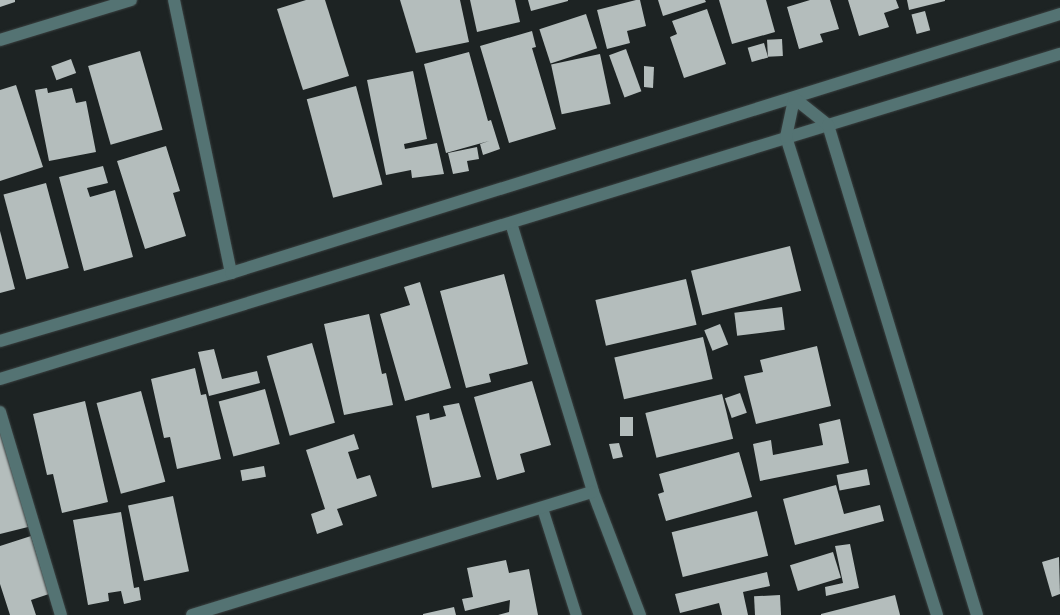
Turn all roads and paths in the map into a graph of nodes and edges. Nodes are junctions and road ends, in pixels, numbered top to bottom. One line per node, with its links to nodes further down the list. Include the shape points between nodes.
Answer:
1 (131, 0): 4 (street)
2 (174, 0): 10 (street)
3 (1060, 14): 6 (street)
4 (0, 40)
5 (1060, 54): 7 (street)
6 (794, 98): 7 (street); 8 (street); 10 (street)
7 (828, 125): 8 (street); 21 (street)
8 (786, 137): 9 (street); 20 (street)
9 (511, 223): 12 (street); 14 (street)
10 (231, 273): 11 (street)
11 (0, 341)
12 (0, 379)
13 (0, 412): 16 (street)
14 (593, 492): 15 (street); 19 (street)
15 (542, 508): 17 (street); 18 (lane)
16 (61, 615)
17 (192, 615)
18 (576, 615)
19 (640, 615)
20 (937, 615)
21 (977, 615)

